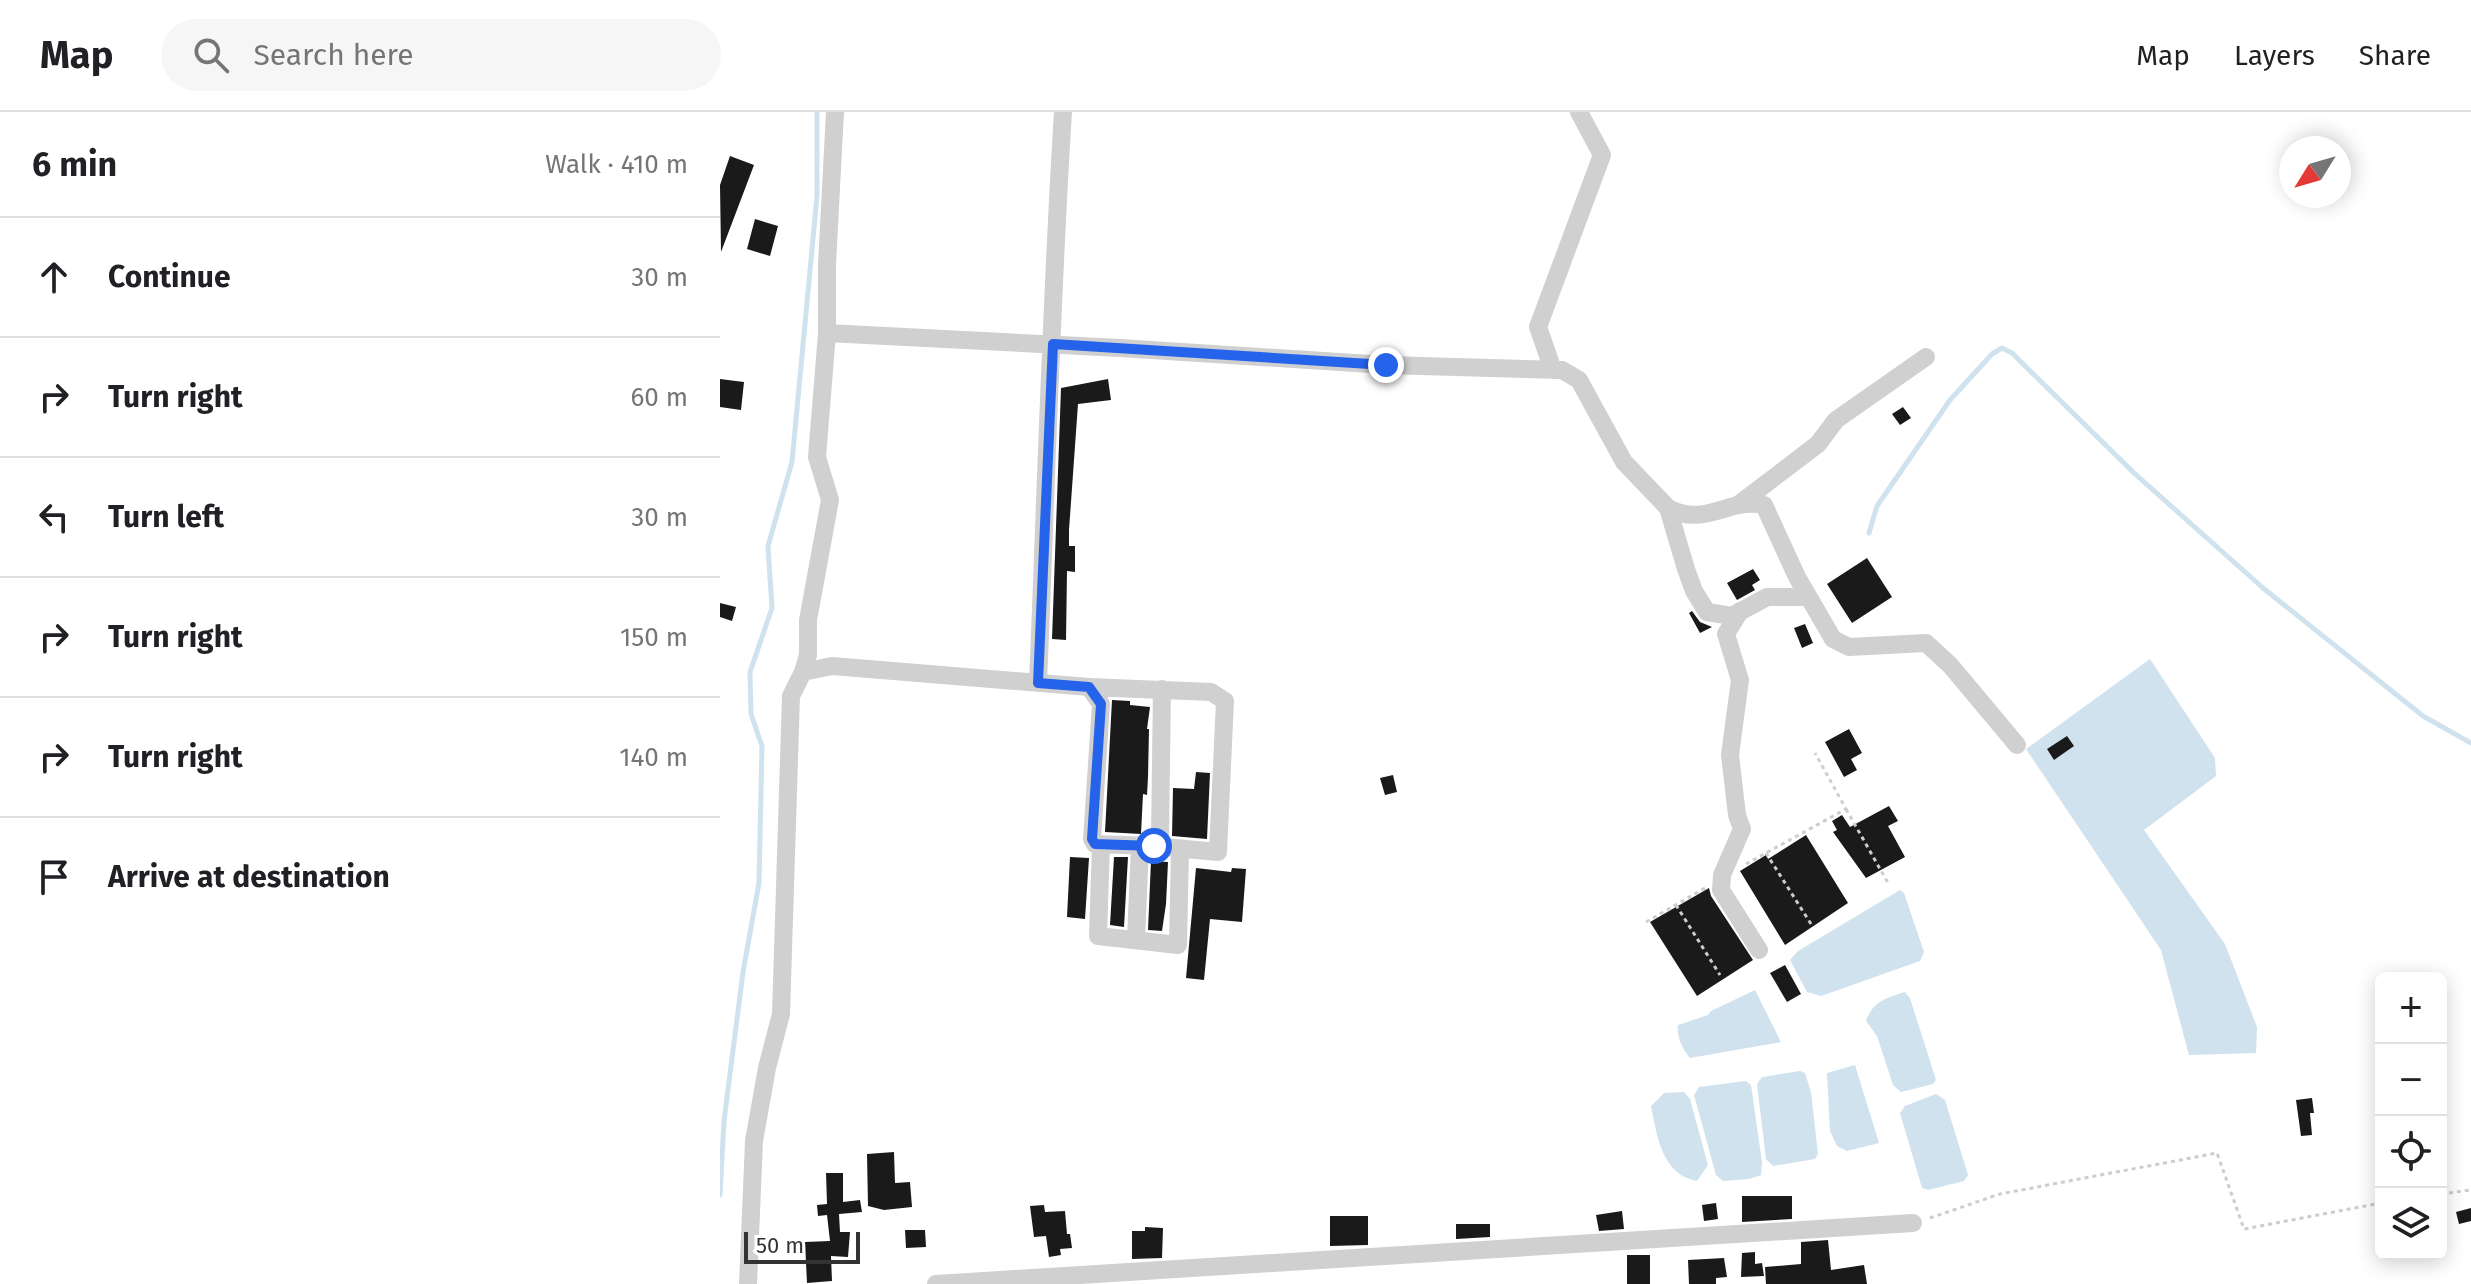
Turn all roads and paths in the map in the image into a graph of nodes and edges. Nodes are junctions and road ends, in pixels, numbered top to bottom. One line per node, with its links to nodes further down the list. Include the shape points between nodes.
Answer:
1 (835, 112): 4 (street)
2 (1063, 112): 5 (street)
3 (1579, 112): 7 (street, via 1602,155 1538,327)
4 (827, 333): 5 (street); 12 (street, via 817,457 830,500)
5 (1053, 344): 7 (street); 13 (street)
6 (1926, 357): 8 (street, via 1836,420 1818,444)
7 (1553, 370): 9 (street, via 1579,380 1624,462)
8 (1736, 507): 9 (street, via 1694,517); 10 (street, via 1764,505)
9 (1668, 508): 11 (street, via 1690,580 1707,612 1732,616)
10 (1808, 597): 11 (street, via 1767,597); 16 (street, via 1833,639 1849,647 1926,643)
11 (1740, 611): 23 (street, via 1726,634 1740,680 1730,755 1742,829)
12 (803, 672): 13 (street, via 832,666); 35 (street, via 791,696 781,1014 754,1141)
13 (1038, 683): 14 (street)
14 (1089, 687): 15 (street); 19 (street, via 1101,704 1092,839)
15 (1162, 689): 20 (street, via 1160,837); 21 (street, via 1211,692 1225,701 1227,709 1218,852)
16 (2017, 745)
17 (1815, 753): 18 (path)
18 (1846, 809): 22 (path); 24 (path)
19 (1101, 844): 20 (street); 28 (street, via 1098,936)
20 (1147, 846): 21 (street); 28 (street)
21 (1180, 849): 28 (street, via 1178,945)
22 (1766, 853): 23 (path); 27 (path)
23 (1721, 878): 25 (path); 29 (street, via 1721,890)
24 (1888, 883)
25 (1676, 905): 26 (path); 30 (path)
26 (1646, 922)
27 (1811, 924)
28 (1136, 939)
29 (1759, 950)
30 (1720, 975)
31 (2471, 1190): 32 (path)
32 (2447, 1193)
33 (2375, 1204): 34 (path, via 2244,1229 2217,1153 2000,1194)
34 (1913, 1223): 36 (street)
35 (748, 1284)
36 (936, 1284)

